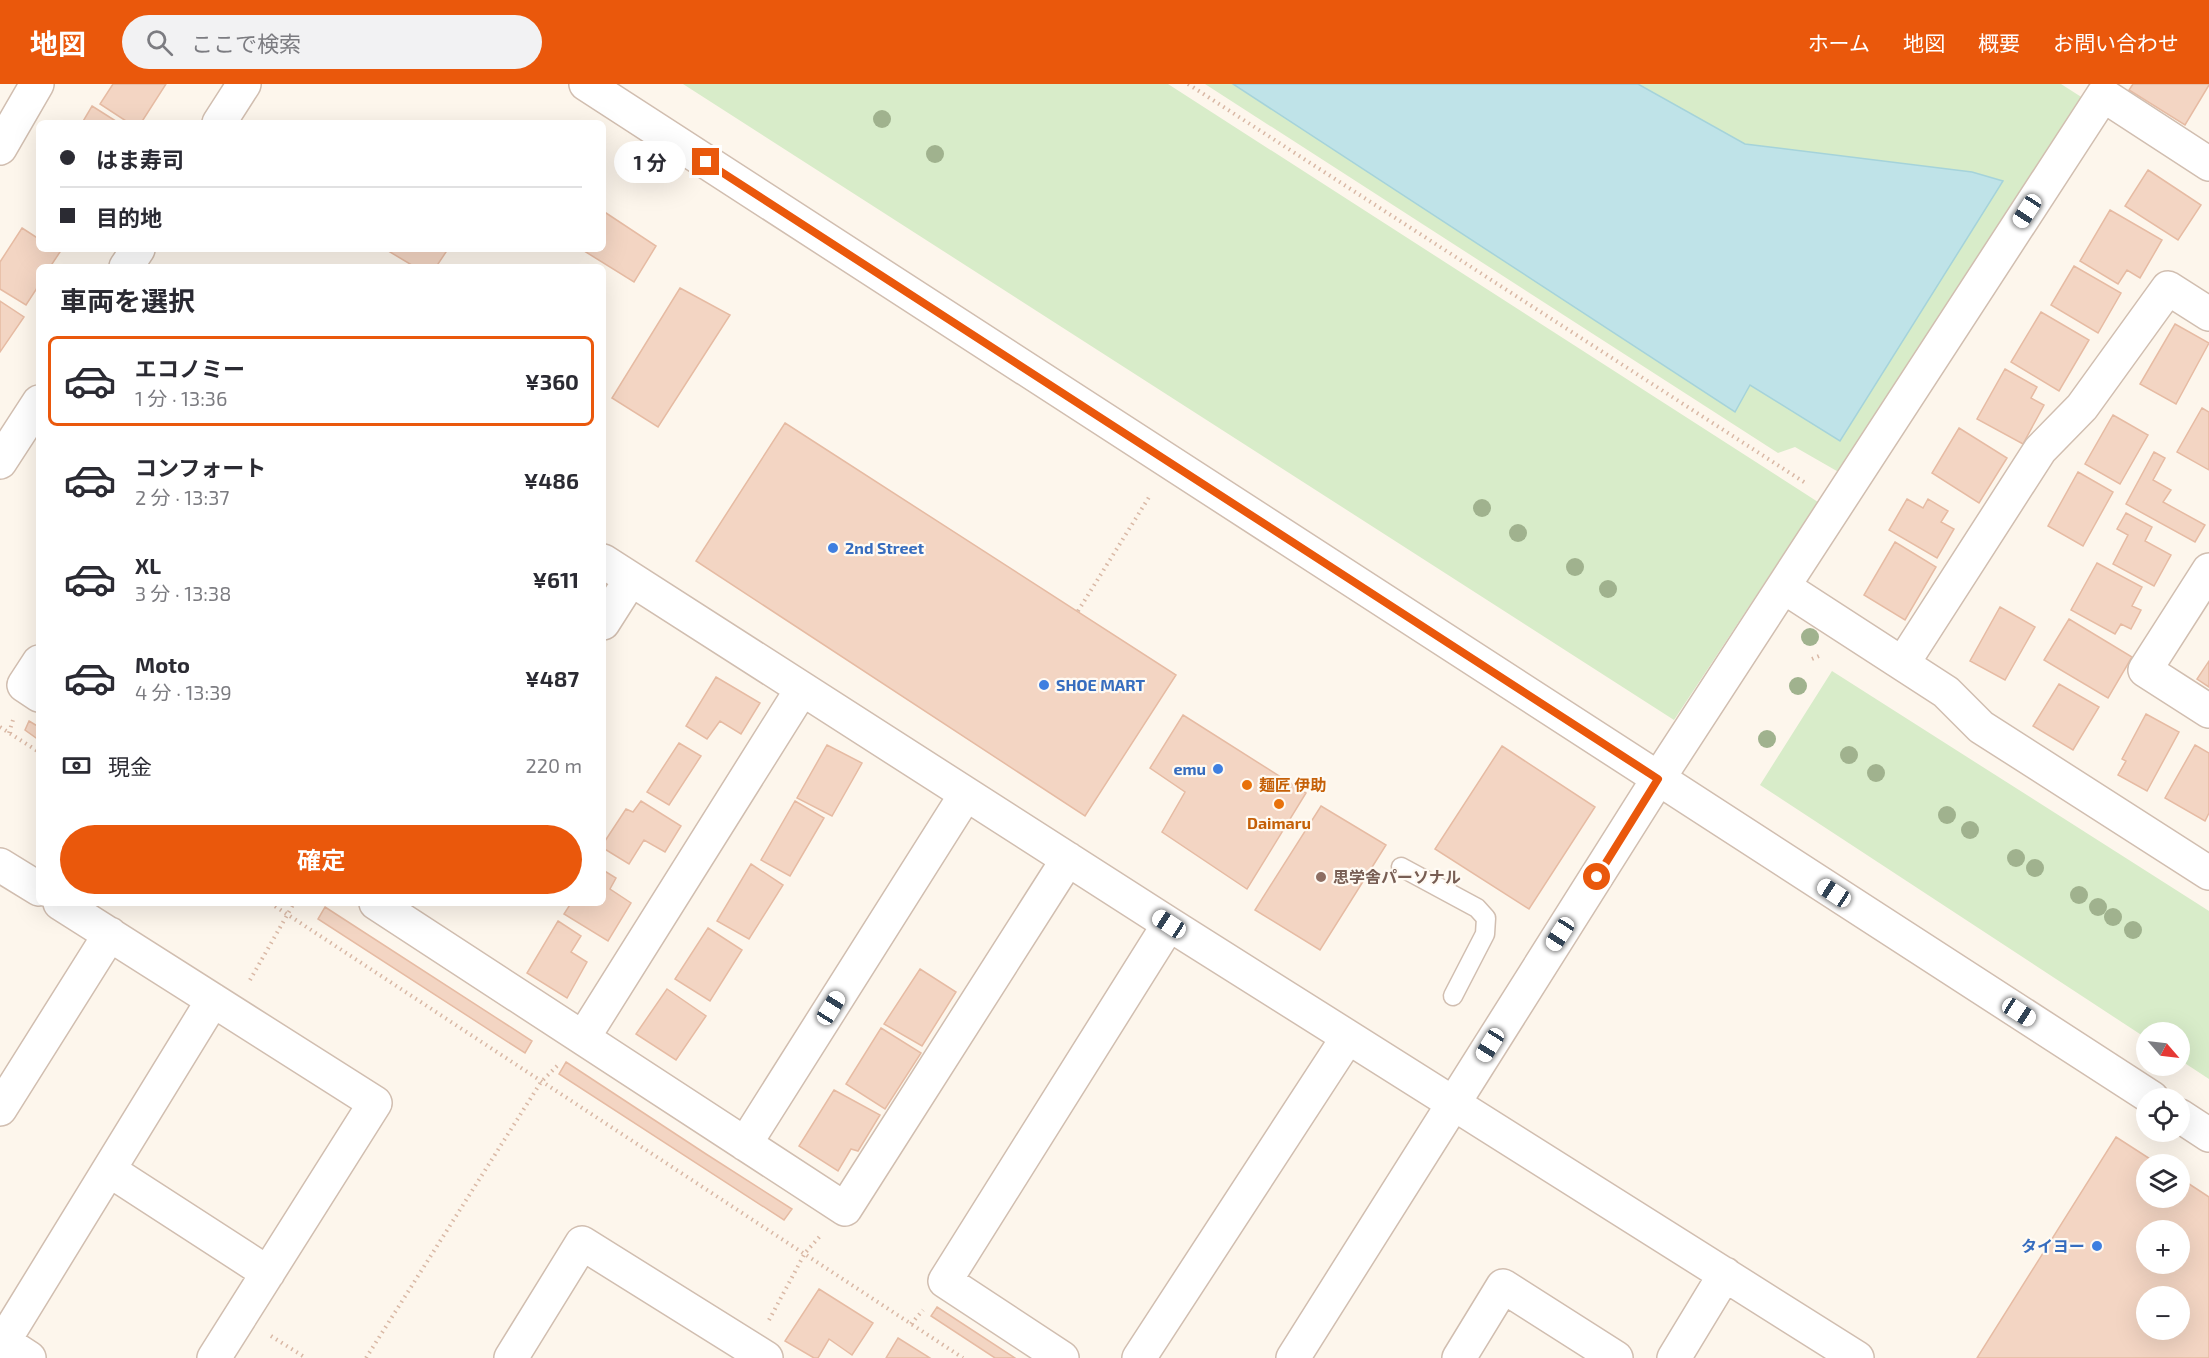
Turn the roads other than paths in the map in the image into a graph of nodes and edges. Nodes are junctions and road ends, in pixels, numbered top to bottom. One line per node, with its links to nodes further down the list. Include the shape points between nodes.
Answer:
1 (37, 84): 5 (street)
2 (244, 84): 4 (street)
3 (586, 84): 20 (street)
4 (221, 120)
5 (4, 129)
6 (2209, 164): 13 (street, via 2103,95)
7 (2209, 314): 15 (street, via 2168,288 2082,407 2040,450)
8 (36, 407): 9 (street)
9 (0, 462)
10 (606, 563): 12 (street)
11 (2209, 570): 19 (street, via 2145,670)
12 (631, 579): 14 (street); 17 (street)
13 (1784, 587): 15 (street); 20 (street)
14 (606, 618)
15 (1902, 663): 25 (street, via 1946,692 1981,727)
16 (36, 667): 18 (street, via 24,685)
17 (802, 689): 21 (street); 35 (street)
18 (36, 693)
19 (2209, 711)
20 (1658, 779): 36 (street); 37 (street)
21 (966, 794): 22 (street); 41 (street)
22 (1068, 859): 30 (street); 41 (street, via 845,1209)
23 (0, 865): 26 (street)
24 (1401, 867): 32 (lane, via 1477,908 1486,918 1485,934)
25 (2209, 873)
26 (36, 887)
27 (65, 906): 31 (street)
28 (387, 906): 29 (street)
29 (416, 914): 35 (street)
30 (1169, 924): 34 (street); 50 (street, via 945,1281)
31 (110, 934): 33 (street); 38 (street)
32 (1453, 996)
33 (222, 1006): 42 (street); 43 (street, via 375,1103)
34 (1348, 1037): 37 (street); 51 (street)
35 (582, 1038): 41 (street)
36 (2137, 1088)
37 (1454, 1102): 44 (street); 52 (street)
38 (0, 1109)
39 (2190, 1123): 40 (street)
40 (2209, 1135)
41 (745, 1144)
42 (109, 1170): 43 (street); 45 (street)
43 (268, 1274): 48 (street)
44 (1725, 1274): 47 (street); 55 (street)
45 (11, 1348)
46 (756, 1355): 49 (street, via 582,1243)
47 (1854, 1357)
48 (214, 1358)
49 (511, 1358)
50 (1062, 1358)
51 (1139, 1358)
52 (1293, 1358)
53 (1459, 1358): 54 (street, via 1503,1286)
54 (1616, 1358)
55 (1674, 1358)

